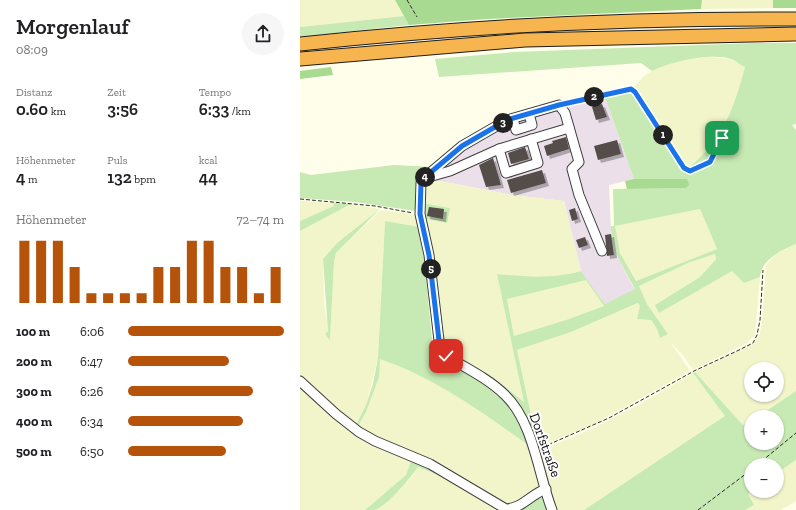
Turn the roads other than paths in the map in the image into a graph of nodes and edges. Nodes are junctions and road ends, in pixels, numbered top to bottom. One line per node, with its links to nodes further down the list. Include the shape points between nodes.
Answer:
1 (796, 16): 2 (highway)
2 (770, 19): 3 (highway); 7 (highway, via 652,20 495,27)
3 (796, 19)
4 (777, 34): 5 (highway); 6 (highway); 8 (highway, via 532,40)
5 (796, 34)
6 (796, 37)
7 (300, 44)
8 (300, 59)
9 (529, 114): 10 (street); 11 (street, via 559,105 565,113); 12 (street, via 532,125)
10 (513, 119): 12 (street, via 516,130); 15 (street, via 462,146)
11 (569, 128): 13 (street); 16 (street, via 579,162 572,169 581,201)
12 (520, 129): 13 (street)
13 (527, 141): 14 (street); 14 (street, via 538,163 506,173)
14 (498, 149): 15 (street, via 450,171)
15 (424, 178): 18 (street, Dorfstraße, via 421,183 420,214 429,255 440,349 446,356 496,386 512,403 530,437)
16 (602, 251)
17 (300, 381): 18 (street, via 359,432 430,464 506,509 515,508 536,492)
18 (546, 489): 19 (street, Dorfstraße)
19 (552, 510)

